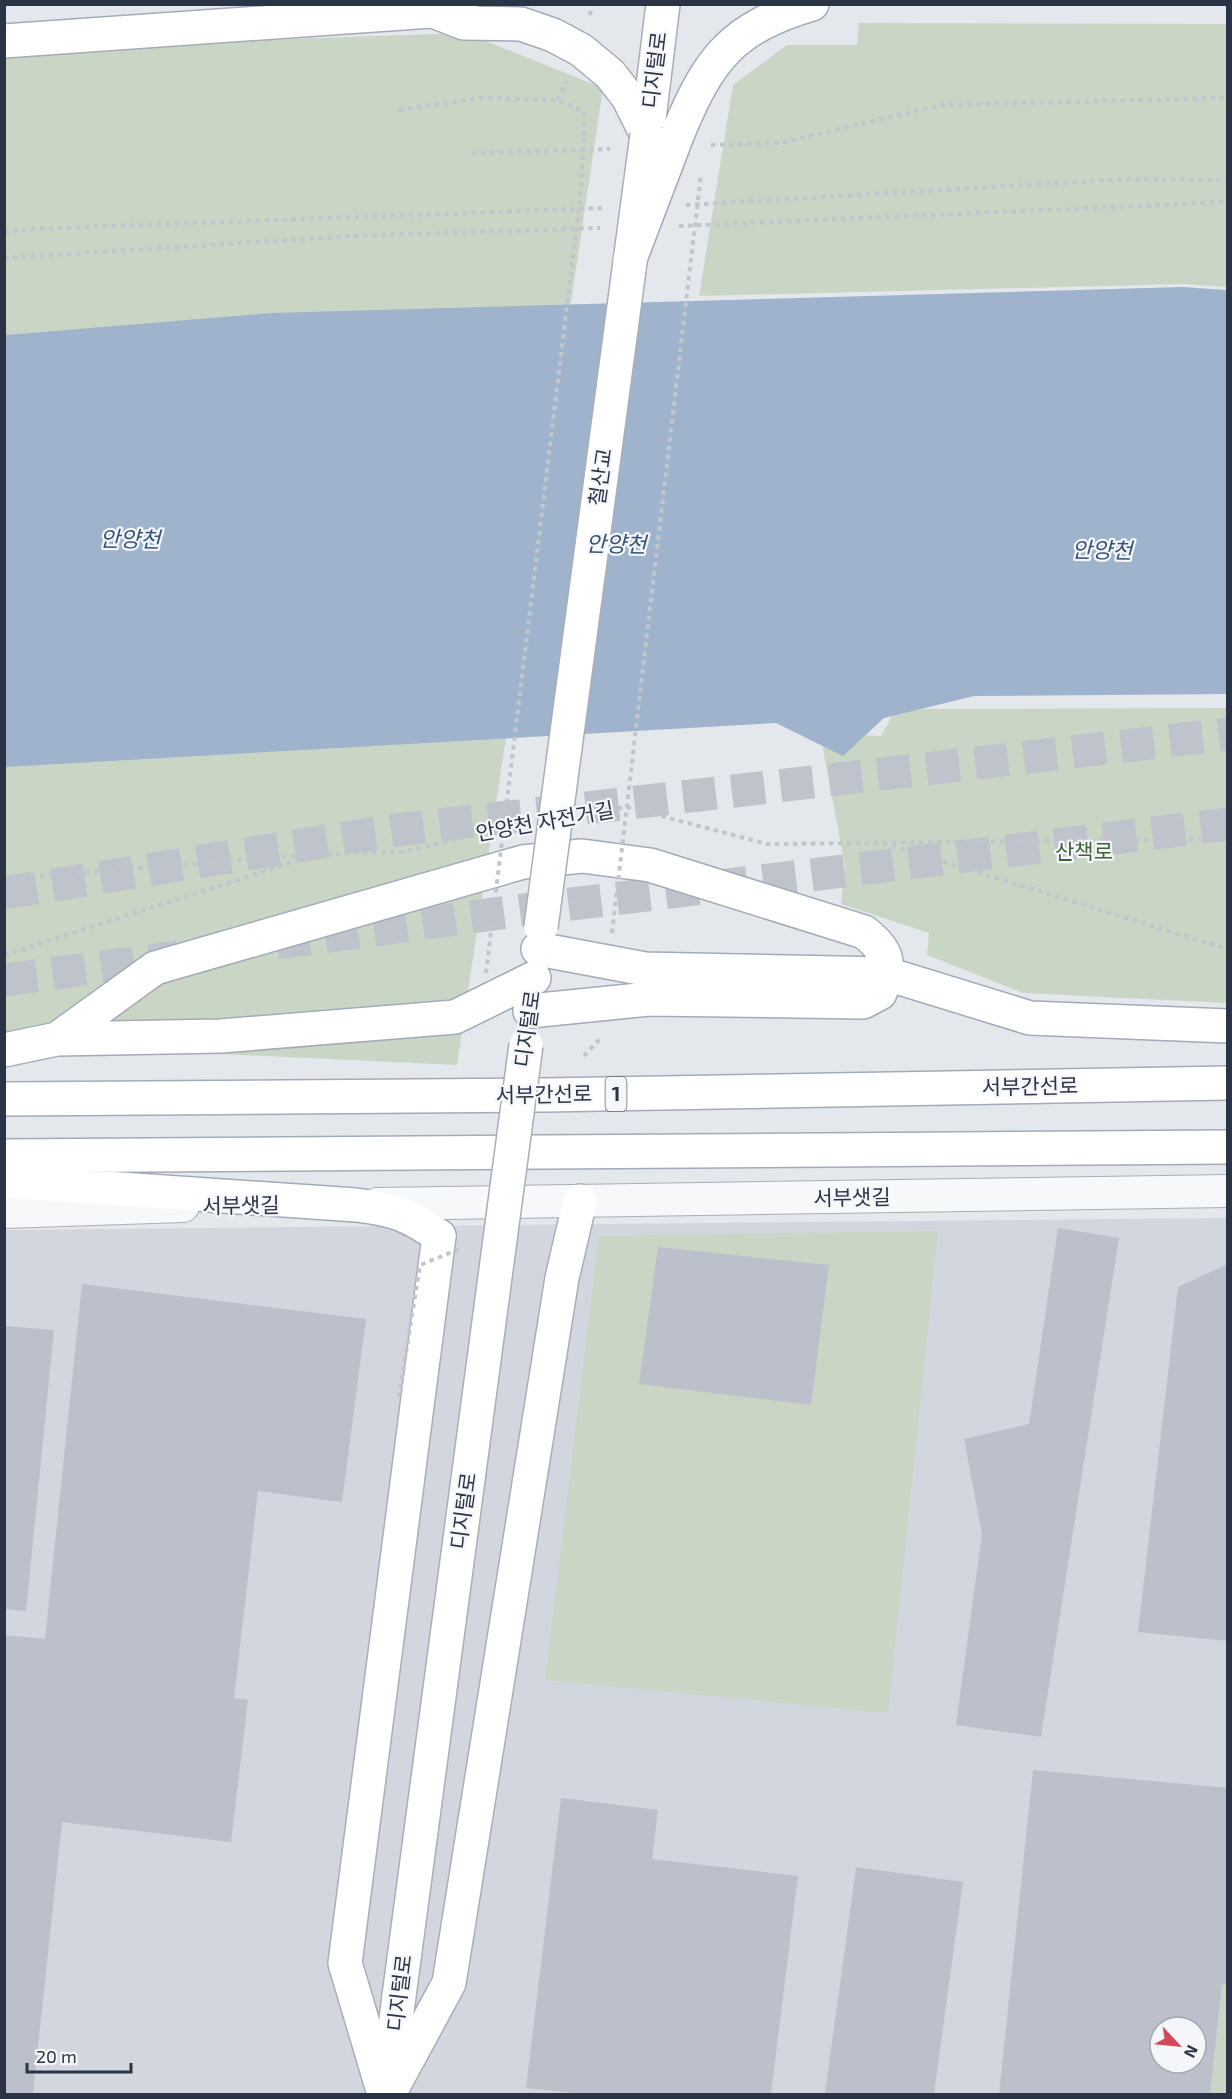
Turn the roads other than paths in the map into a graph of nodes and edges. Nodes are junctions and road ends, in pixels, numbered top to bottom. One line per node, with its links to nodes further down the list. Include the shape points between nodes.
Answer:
1 (663, 4): 5 (main road, 디지털로)
2 (812, 4): 5 (main road, via 749,31 726,47)
3 (452, 6): 4 (main road); 5 (main road, via 464,23 521,24 581,50 610,74)
4 (4, 41)
5 (662, 134): 6 (main road, 철산교, bridge, via 630,259)
6 (538, 951): 7 (main road, via 645,969); 8 (main road, 디지털로); 10 (main road, via 455,1017 221,1036)
7 (887, 974): 8 (main road, via 880,993 863,1002 649,999); 9 (main road, via 1030,1018); 10 (main road, via 886,957 879,943 864,932 650,865 582,855 523,862 155,968)
8 (530, 1011): 23 (main road, 디지털로, bridge)
9 (1227, 1026)
10 (57, 1039): 11 (main road)
11 (4, 1050)
12 (1227, 1083): 13 (main road, 서부간선로 / 1, via 568,1095)
13 (4, 1099)
14 (1227, 1147): 15 (main road)
15 (4, 1156)
16 (4, 1181): 20 (main road)
17 (1227, 1191): 18 (street, 서부샛길)
18 (580, 1201): 19 (street, 서부샛길); 23 (main road, via 560,1289 449,1983)
19 (477, 1203): 20 (street, 서부샛길); 22 (street)
20 (356, 1204): 21 (street, 서부샛길); 22 (main road, via 410,1216)
21 (4, 1212)
22 (451, 1239): 23 (main road, via 345,1963)
23 (387, 2094)

